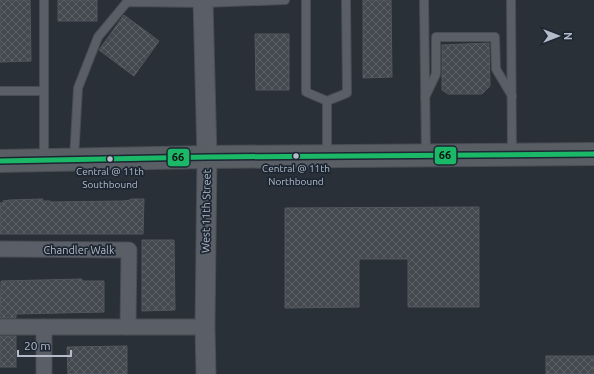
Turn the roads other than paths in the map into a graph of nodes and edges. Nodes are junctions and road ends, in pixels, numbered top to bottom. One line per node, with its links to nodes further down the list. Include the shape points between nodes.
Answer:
1 (44, 0): 9 (lane)
2 (285, 0): 7 (lane)
3 (306, 0): 12 (lane, via 306,92)
4 (346, 0): 12 (lane, via 347,92)
5 (424, 0): 11 (lane)
6 (511, 0): 10 (lane)
7 (203, 1): 16 (street, West 11th Street); 18 (lane, via 127,2 98,37 78,88)
8 (0, 91): 9 (lane)
9 (44, 91): 19 (lane)
10 (512, 96): 11 (lane, via 496,70 495,37 436,37 436,74); 14 (lane)
11 (425, 97): 15 (lane)
12 (327, 101): 17 (lane)
13 (594, 154): 14 (main road)
14 (512, 155): 15 (main road)
15 (426, 156): 17 (main road)
16 (207, 157): 17 (main road); 18 (main road); 25 (street, West 11th Street)
17 (327, 157)
18 (74, 159): 19 (main road)
19 (44, 160): 20 (main road)
20 (0, 161)
21 (0, 249): 24 (street, Chandler Walk, via 128,250)
22 (0, 327): 23 (street)
23 (44, 327): 24 (street); 26 (street)
24 (128, 327): 25 (street)
25 (205, 327): 27 (street, West 11th Street)
26 (44, 374)
27 (206, 374)

